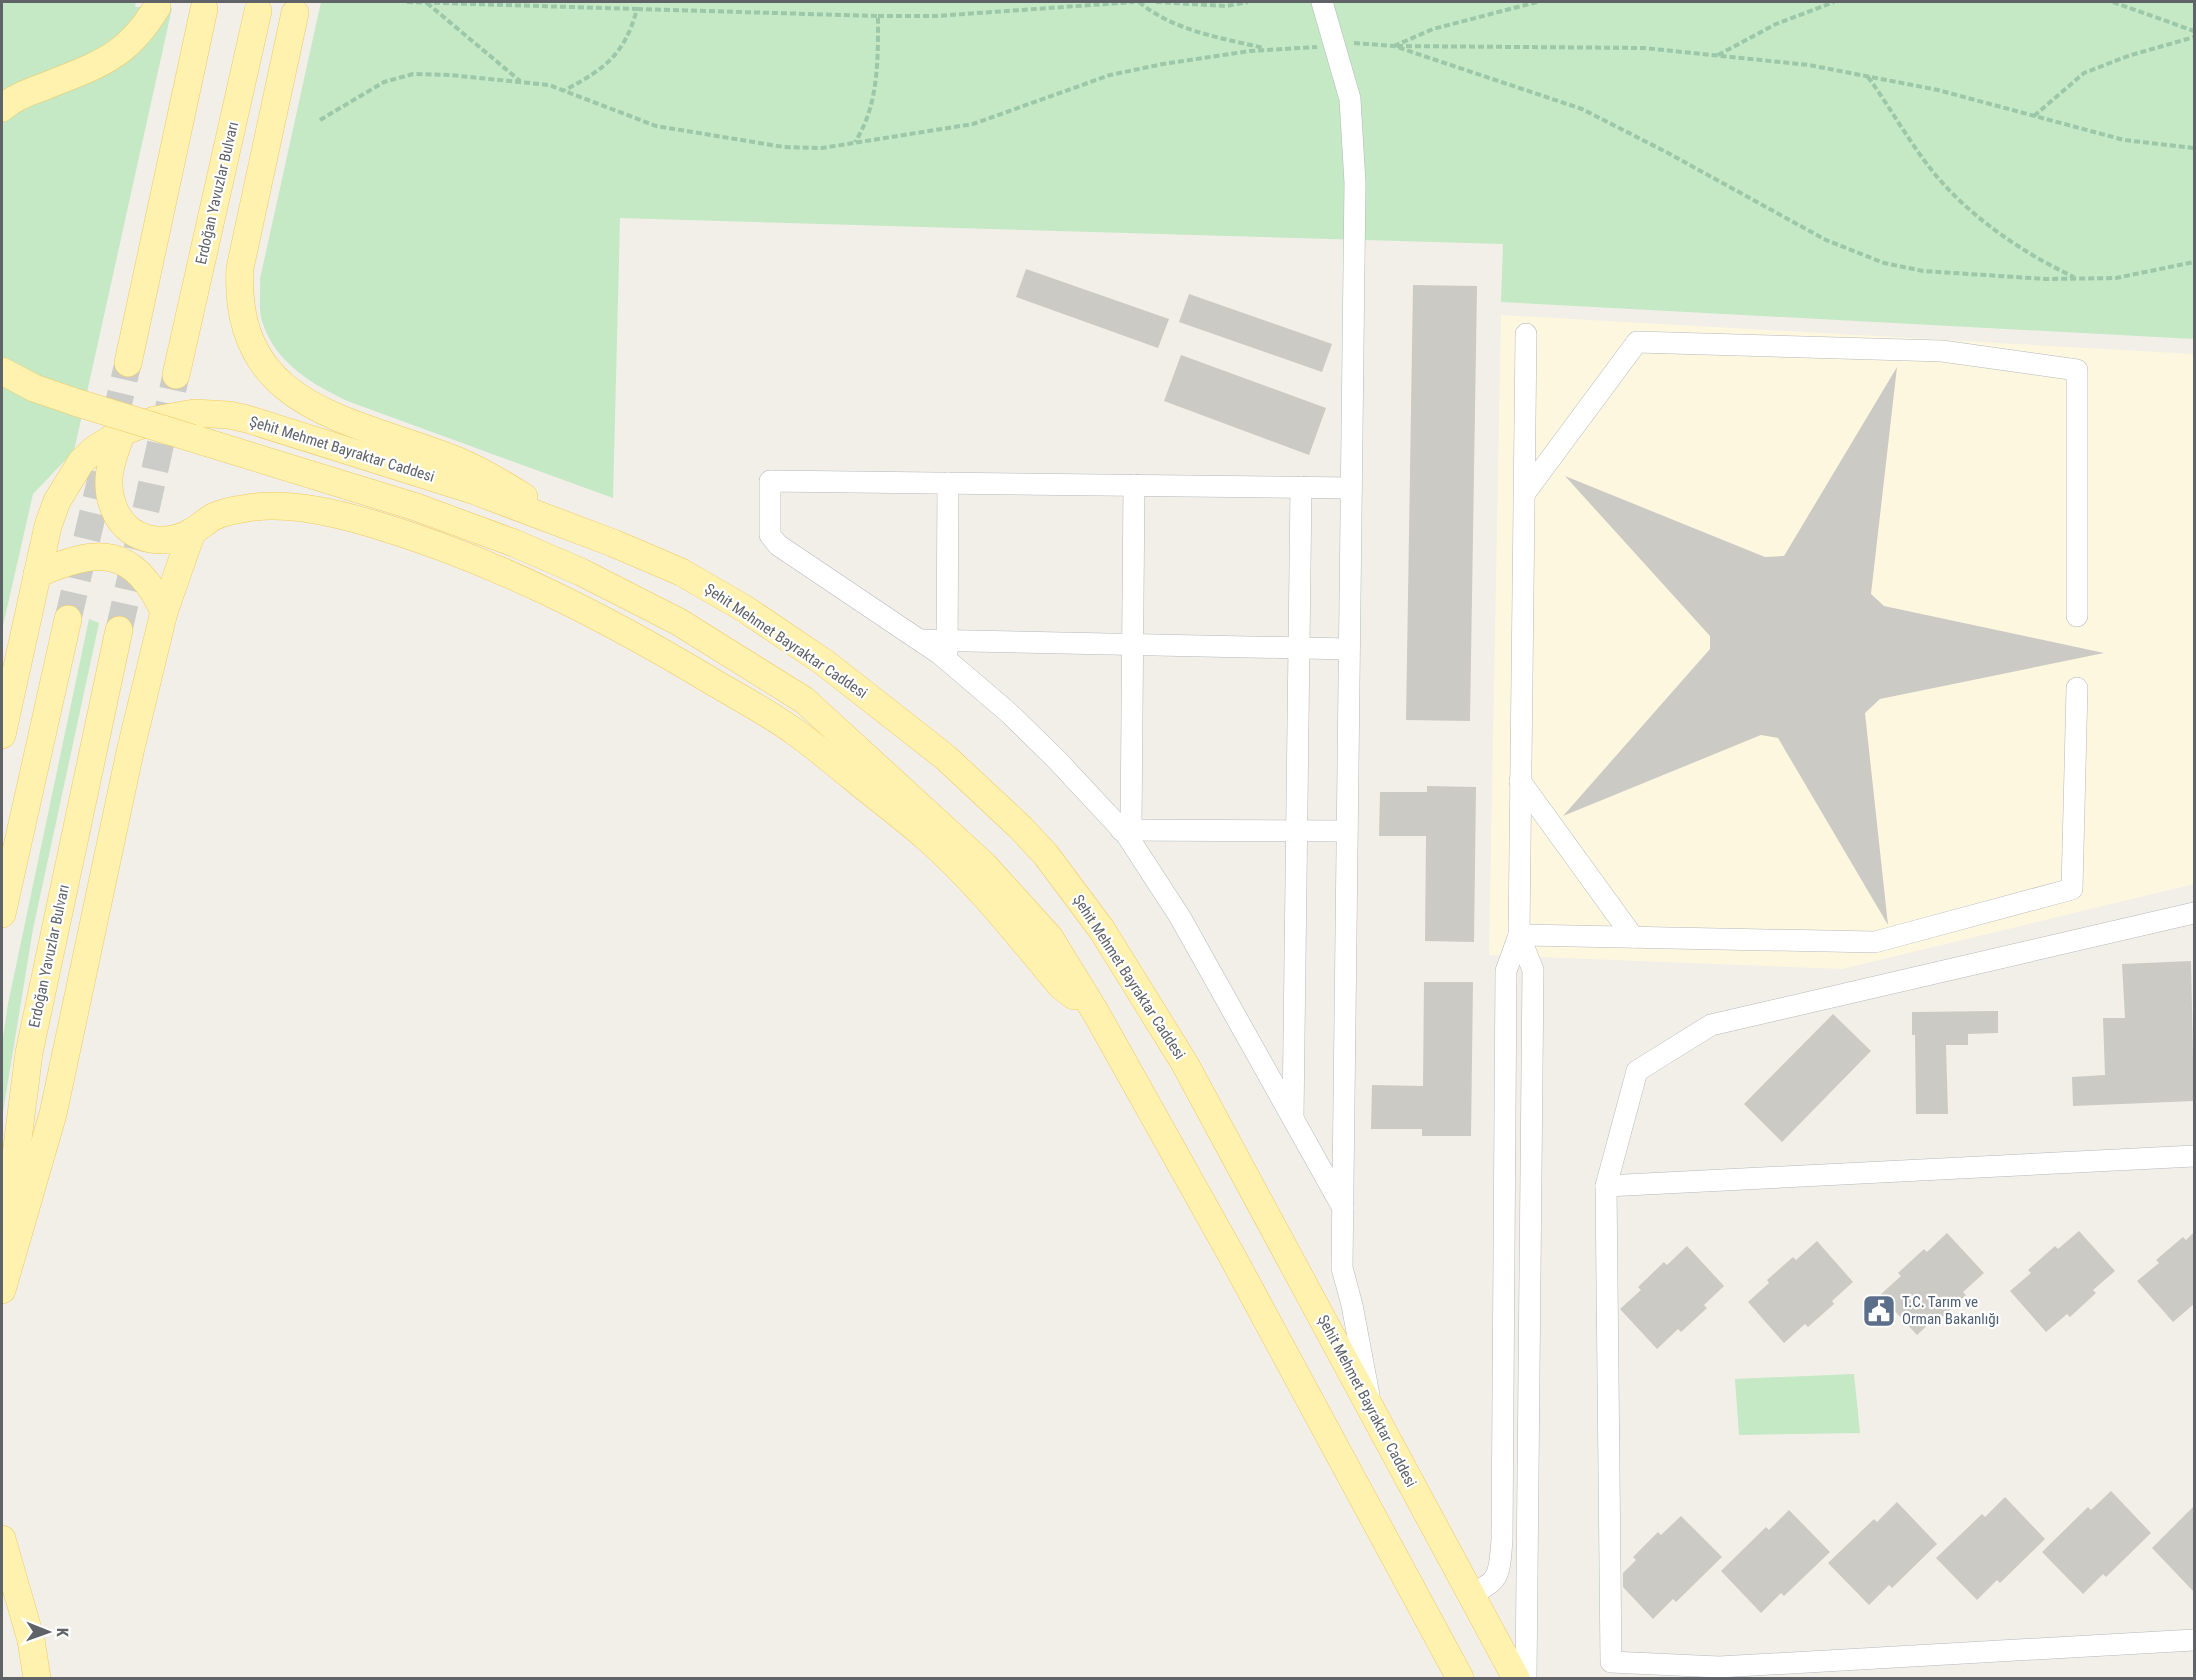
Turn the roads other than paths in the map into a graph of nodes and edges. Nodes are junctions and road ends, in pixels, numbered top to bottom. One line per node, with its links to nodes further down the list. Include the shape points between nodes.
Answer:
1 (1322, 2): 16 (street, via 1350,99 1355,183)
2 (157, 7): 6 (main road, via 122,51 86,71 26,93)
3 (204, 9): 8 (main road)
4 (258, 11): 10 (main road, Erdoğan Yavuzlar Bulvarı)
5 (295, 13): 18 (main road, via 240,268 240,304 254,350 280,384 316,409 466,465)
6 (2, 108)
7 (1526, 334): 17 (street)
8 (128, 363)
9 (2, 371): 11 (main road, bridge, via 34,388 78,403)
10 (176, 375)
11 (193, 425): 12 (main road, via 155,420); 18 (main road, Şehit Mehmet Bayraktar Caddesi, via 228,415 475,491); 39 (main road, via 544,555 679,622 804,700 984,865 1050,938)
12 (122, 432): 19 (main road, via 106,483 121,523 135,535 155,541); 20 (main road, via 95,449 68,478 48,526)
13 (948, 483): 14 (street); 28 (street); 28 (street, via 770,481 770,535 778,545 920,640)
14 (1134, 485): 15 (street); 25 (street)
15 (1301, 487): 16 (street); 26 (street)
16 (1351, 488): 27 (street)
17 (1525, 493): 22 (street, via 1637,342 1942,351 2077,370); 31 (street)
18 (577, 528): 46 (main road, Şehit Mehmet Bayraktar Caddesi, via 708,586 825,663 945,757 1046,855 1102,930 1185,1064)
19 (192, 532): 21 (main road); 39 (main road, via 234,510 296,507 334,514 491,565 599,616 796,732 929,840 990,901 1061,986)
20 (37, 574): 21 (main road, via 74,559 94,556 124,562 149,582); 30 (main road)
21 (164, 612): 45 (main road, via 52,1114)
22 (2077, 615)
23 (68, 619): 35 (main road)
24 (119, 630): 44 (main road, Erdoğan Yavuzlar Bulvarı, via 31,1042)
25 (1133, 644): 26 (street); 28 (street); 32 (street)
26 (1299, 649): 27 (street); 33 (street)
27 (1349, 649): 34 (street)
28 (947, 650): 32 (street)
29 (2077, 688): 38 (street, via 2072,889 1875,942)
30 (2, 735)
31 (1520, 781): 37 (street); 38 (street)
32 (1126, 830): 33 (street); 40 (street)
33 (1298, 831): 34 (street); 40 (street)
34 (1347, 831): 43 (street)
35 (2, 914)
36 (2194, 914): 42 (street, via 1711,1025 1637,1071)
37 (1519, 935): 38 (street); 48 (street, via 1506,971 1502,1540 1496,1579 1489,1587); 53 (street, via 1533,970)
38 (1633, 937)
39 (1096, 1013): 51 (main road, via 1238,1266)
40 (1293, 1119): 43 (street)
41 (2194, 1156): 42 (street)
42 (1606, 1186): 49 (street, via 1611,1662 1719,1667)
43 (1343, 1208): 46 (street, via 1342,1268)
44 (2, 1285)
45 (2, 1290)
46 (1371, 1410): 48 (main road, Şehit Mehmet Bayraktar Caddesi)
47 (2, 1539): 50 (main road, via 31,1640)
48 (1469, 1594): 52 (main road, Şehit Mehmet Bayraktar Caddesi)
49 (2194, 1640)
50 (37, 1678)
51 (1460, 1678)
52 (1516, 1678)
53 (1526, 1678)

